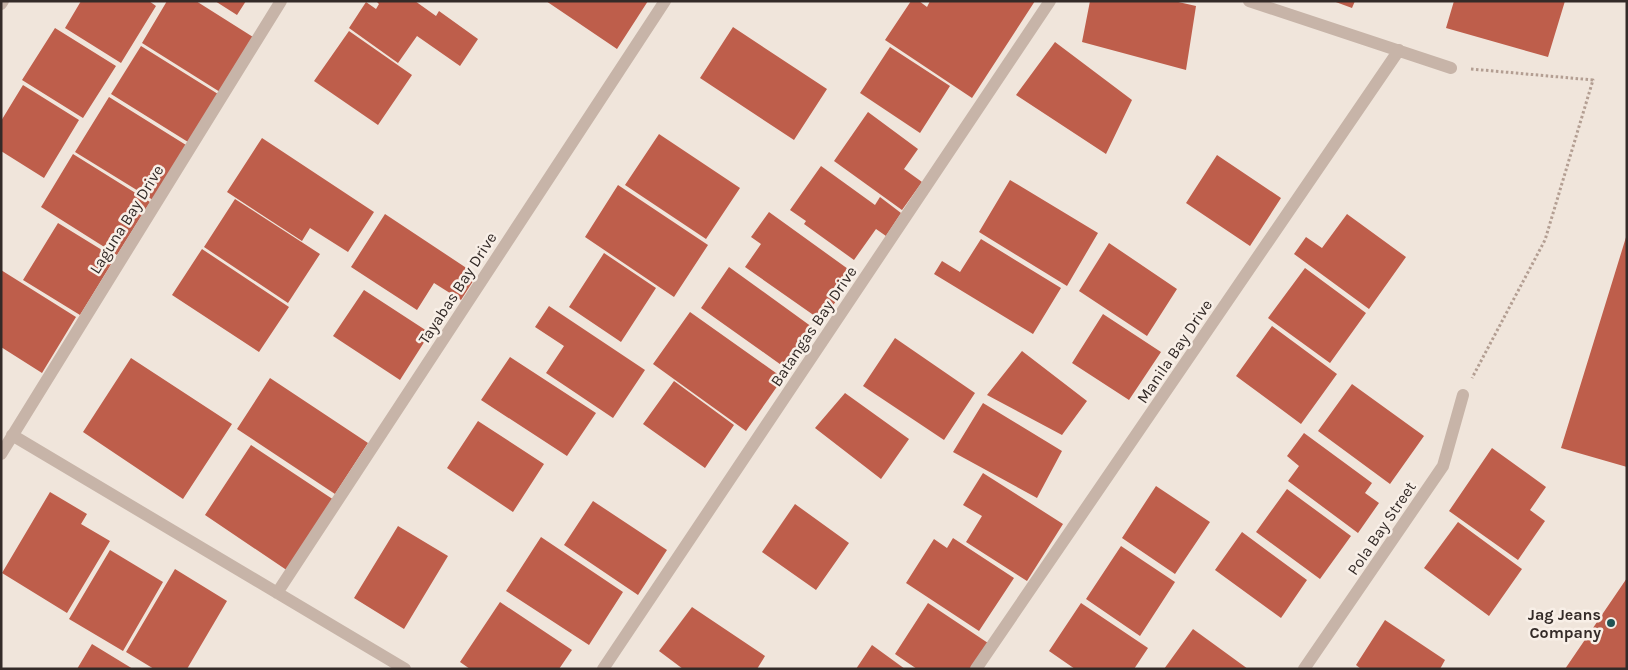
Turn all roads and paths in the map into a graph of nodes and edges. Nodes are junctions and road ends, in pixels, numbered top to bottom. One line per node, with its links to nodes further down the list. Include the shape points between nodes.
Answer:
1 (281, 1): 8 (street, Laguna Bay Drive)
2 (665, 1): 10 (street, Tayabas Bay Drive)
3 (1050, 1): 12 (street, Batangas Bay Drive)
4 (1250, 1): 5 (street)
5 (1399, 50): 6 (street); 13 (street, Manila Bay Drive)
6 (1451, 68): 7 (path, via 1593,80 1544,240)
7 (1463, 395): 14 (street, Pola Bay Street, via 1443,466)
8 (12, 435): 9 (street, Laguna Bay Drive); 10 (street)
9 (1, 454)
10 (277, 593): 11 (street)
11 (405, 669)
12 (602, 669)
13 (976, 669)
14 (1304, 669)

